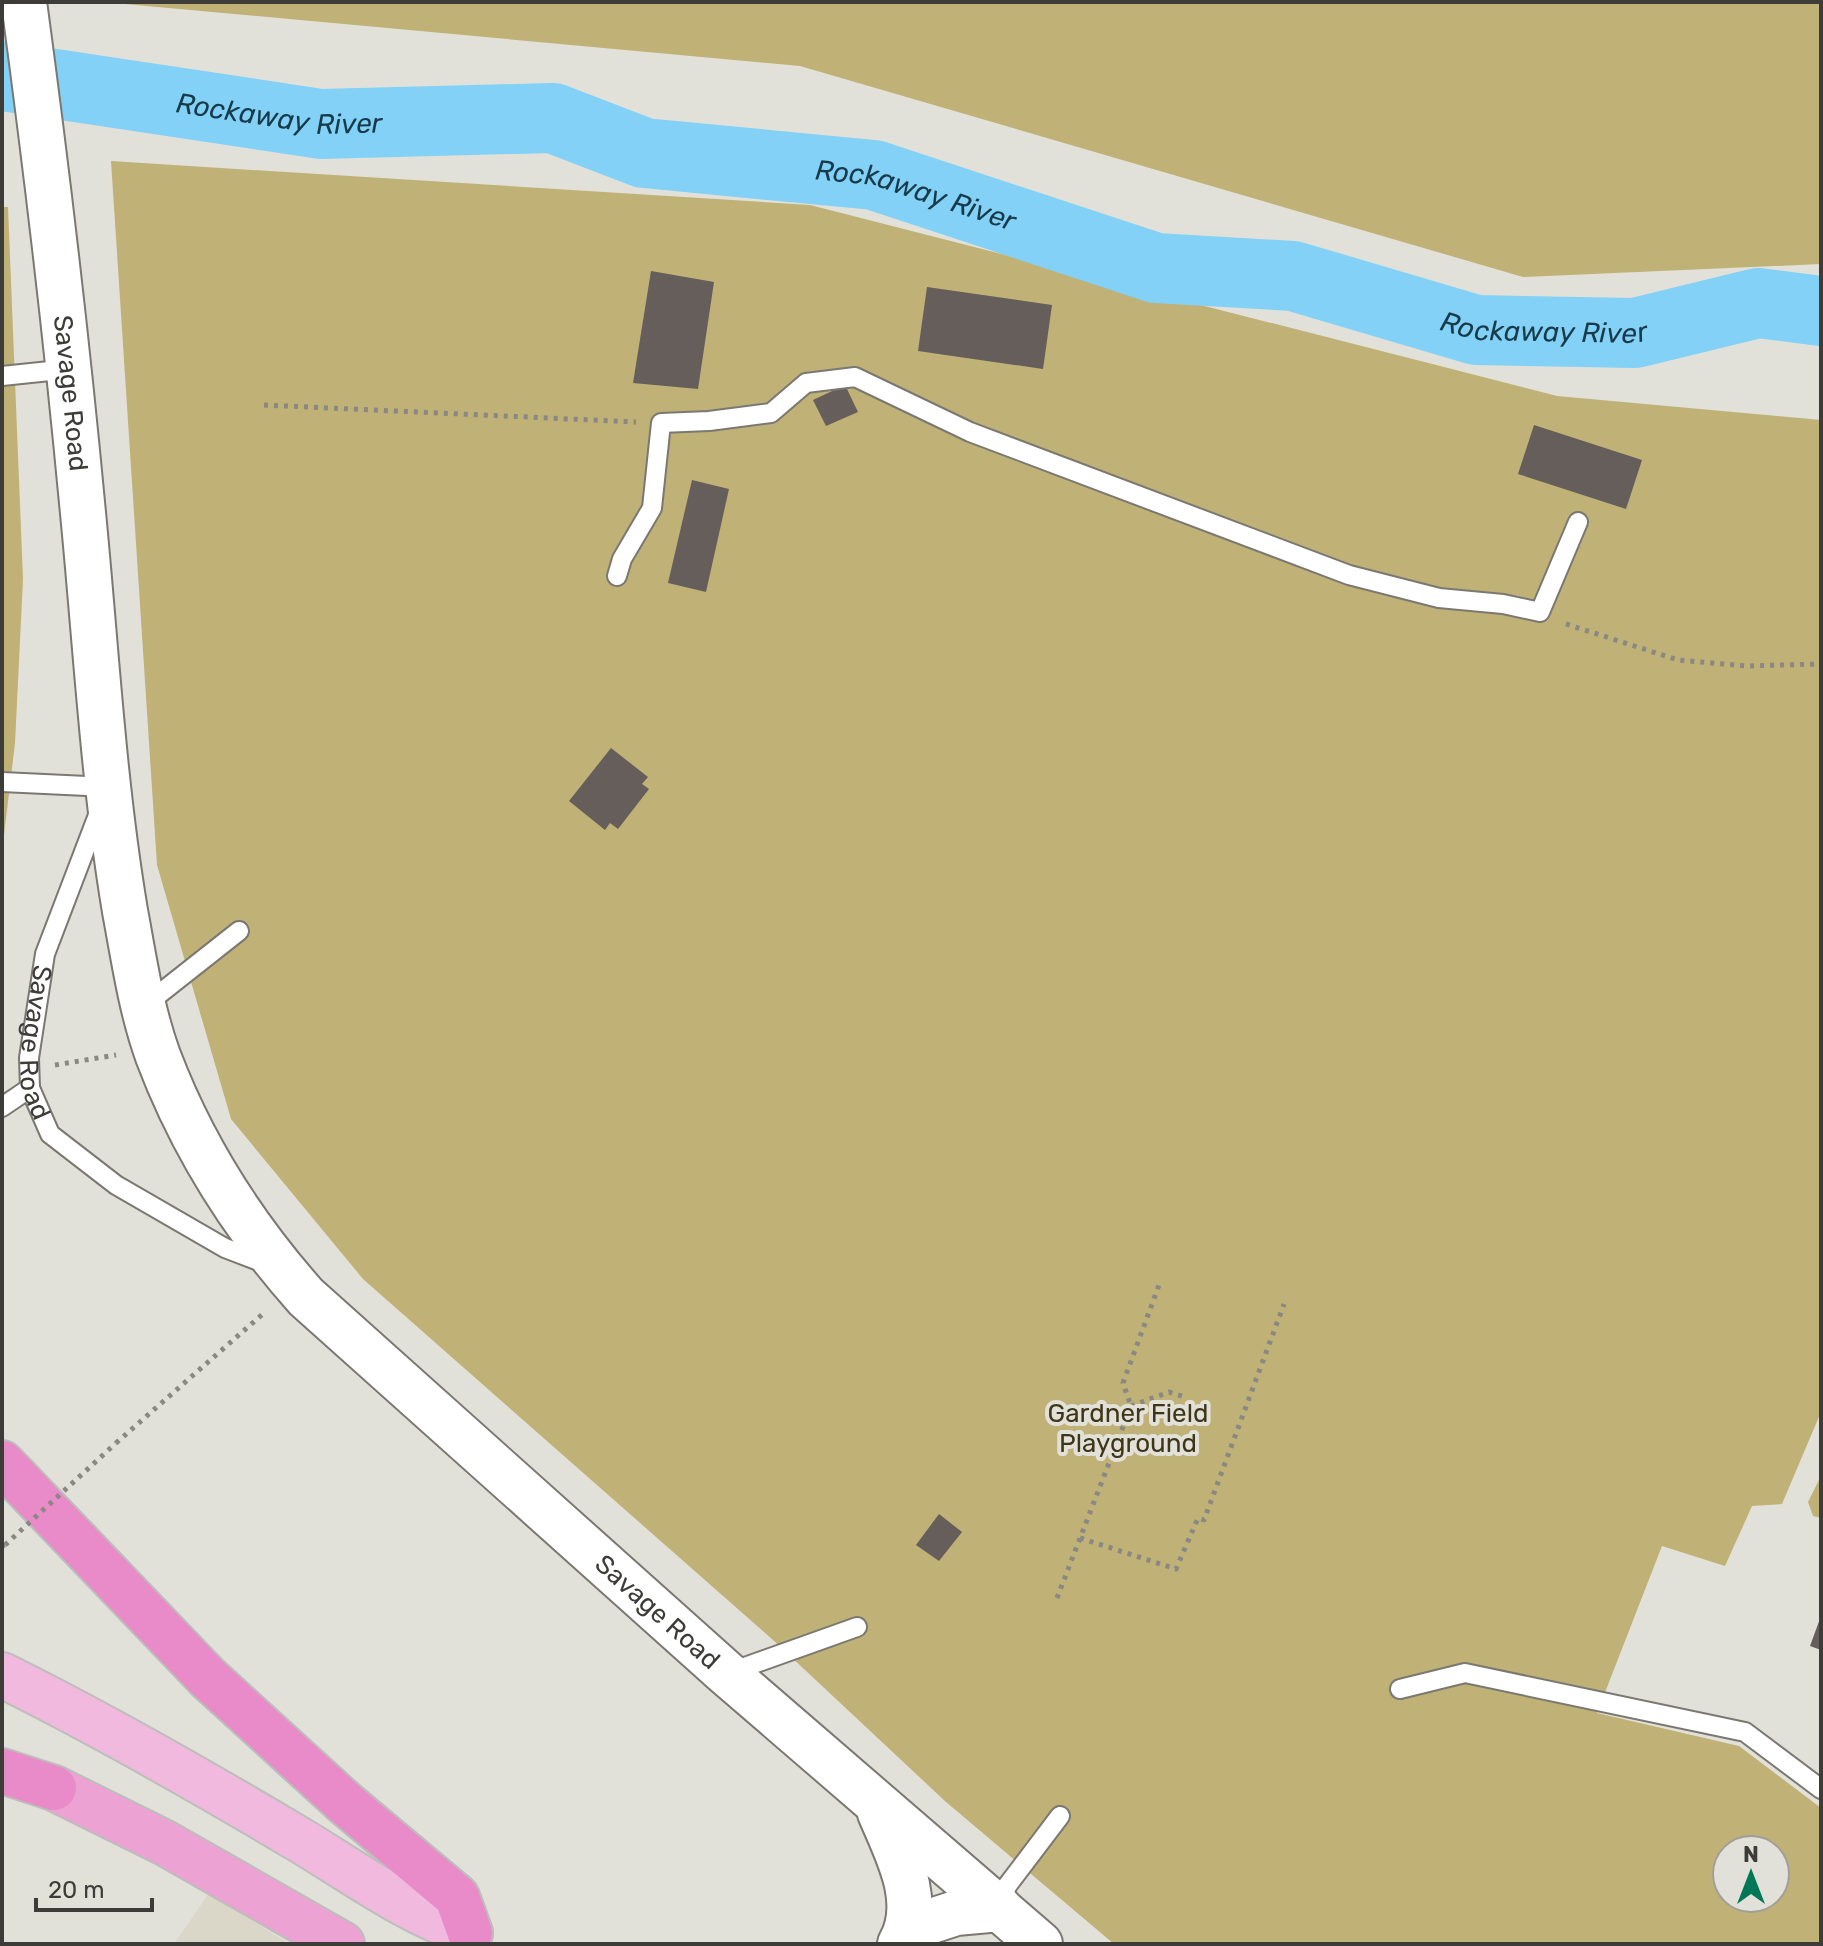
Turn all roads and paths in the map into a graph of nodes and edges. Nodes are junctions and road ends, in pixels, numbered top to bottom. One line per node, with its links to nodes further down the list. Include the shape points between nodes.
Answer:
1 (24, 2): 2 (street, Savage Road)
2 (69, 369): 3 (lane); 11 (street, Savage Road)
3 (2, 376)
4 (264, 405): 5 (path)
5 (661, 423): 7 (lane, via 652,508); 8 (lane, via 771,413 806,383 855,377 970,432 1349,575 1439,598)
6 (1578, 522): 8 (lane)
7 (617, 576)
8 (1540, 612): 9 (path, via 1678,660 1746,666)
9 (1821, 664)
10 (2, 782): 11 (lane)
11 (109, 787): 13 (street, Savage Road); 15 (lane, Savage Road, via 45,954)
12 (239, 931): 13 (lane)
13 (144, 1006): 19 (street, Savage Road, via 157,1054 185,1120)
14 (116, 1055): 15 (path)
15 (30, 1069): 16 (lane, Savage Road)
16 (30, 1088): 17 (lane); 19 (lane, Savage Road, via 50,1134 116,1185 225,1248)
17 (2, 1107)
18 (1159, 1285): 22 (path, via 1123,1383)
19 (276, 1289): 25 (path, bridge); 28 (street, Savage Road, via 306,1297)
20 (1284, 1304): 24 (path, via 1204,1520 1198,1518 1176,1569)
21 (1185, 1397): 22 (path, via 1169,1392)
22 (1131, 1406): 24 (path)
23 (2, 1463): 39 (highway, via 208,1678 457,1897)
24 (1080, 1538): 26 (path)
25 (3, 1546)
26 (1057, 1598)
27 (857, 1627): 28 (lane)
28 (726, 1673): 35 (street, Savage Road)
29 (2, 1675): 39 (main road, via 277,1827 430,1920)
30 (1400, 1689): 34 (lane, via 1465,1673 1745,1732)
31 (2, 1760): 33 (main road)
32 (2, 1771): 33 (highway)
33 (54, 1788): 40 (highway, via 165,1843)
34 (1821, 1789)
35 (878, 1807): 37 (street, Savage Road); 38 (street, via 908,1878)
36 (1060, 1816): 37 (lane, via 1007,1886)
37 (988, 1927): 38 (street, via 956,1913); 41 (street, Savage Road)
38 (905, 1936)
39 (478, 1938)
40 (342, 1944)
41 (1040, 1944)

